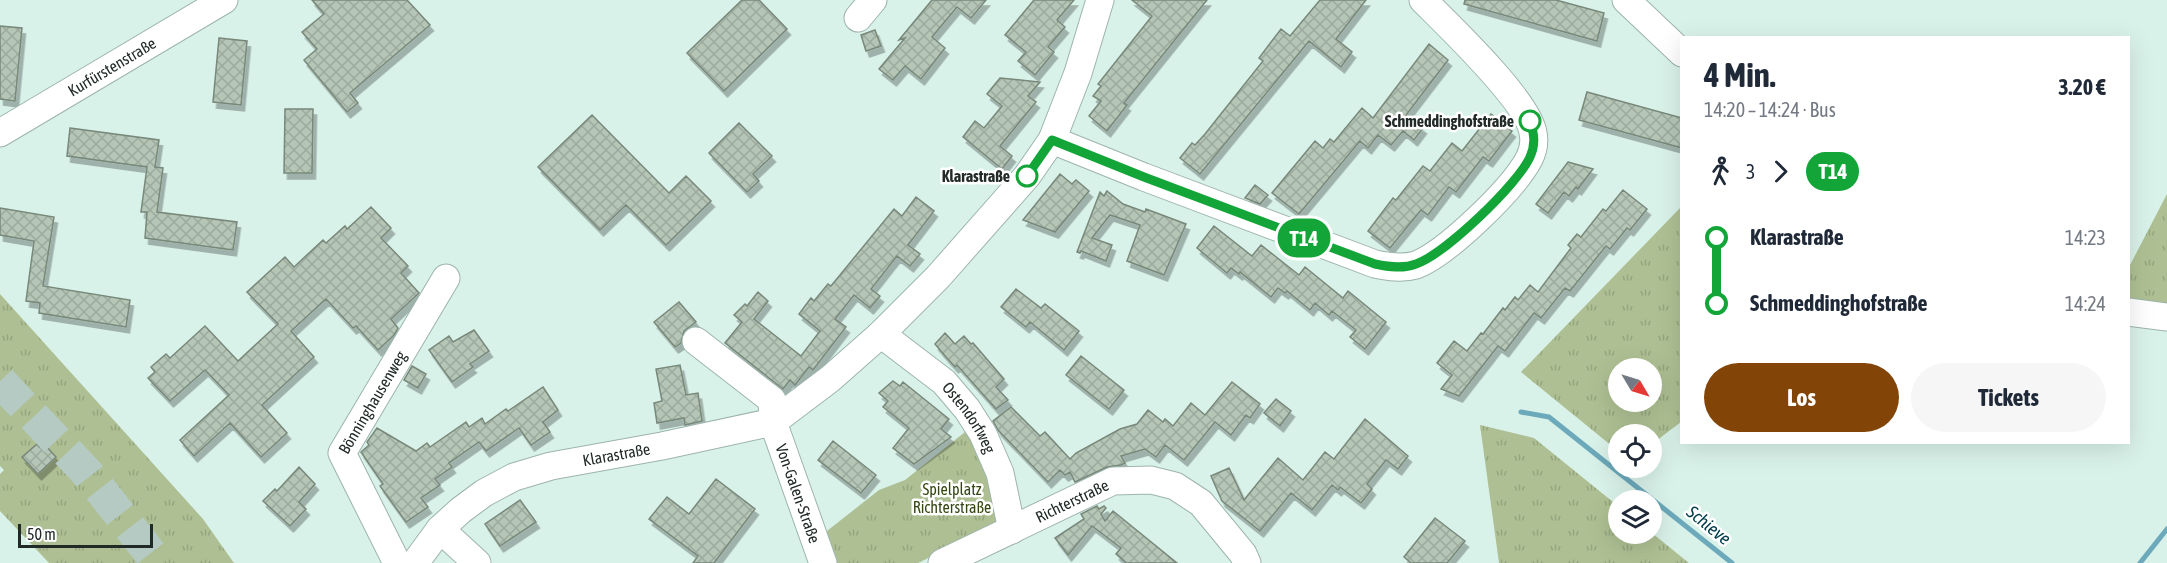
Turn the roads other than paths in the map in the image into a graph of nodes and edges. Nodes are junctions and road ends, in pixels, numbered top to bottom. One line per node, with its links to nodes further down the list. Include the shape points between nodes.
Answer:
1 (224, 0): 6 (street, Kurfürstenstraße)
2 (1100, 0): 7 (street, Klarastraße)
3 (1423, 0): 7 (street, via 1475,52 1529,117 1534,146 1522,170 1490,207 1452,242 1417,264 1396,268 1375,264)
4 (1626, 0): 5 (street)
5 (1680, 51)
6 (0, 134)
7 (1052, 140): 11 (street, Klarastraße, via 993,215)
8 (446, 278): 16 (street, Bönninghausenweg, via 342,453)
9 (2130, 312): 10 (street)
10 (2167, 317)
11 (881, 334): 13 (street, Klarastraße, via 830,380); 15 (street, Ostendorfweg, via 944,382 967,408 1000,473)
12 (696, 341): 13 (street, Von-Galen-Straße, via 772,400)
13 (773, 422): 14 (street, Klarastraße, via 551,466 514,477 484,493); 19 (street, Von-Galen-Straße)
14 (440, 529): 17 (street, Klarastraße); 18 (street)
15 (1011, 530): 20 (street, Richterstraße); 21 (street, Richterstraße, via 1113,481 1151,480 1175,486 1201,503)
16 (397, 563)
17 (415, 563)
18 (477, 563)
19 (823, 563)
20 (942, 563)
21 (1247, 563)

